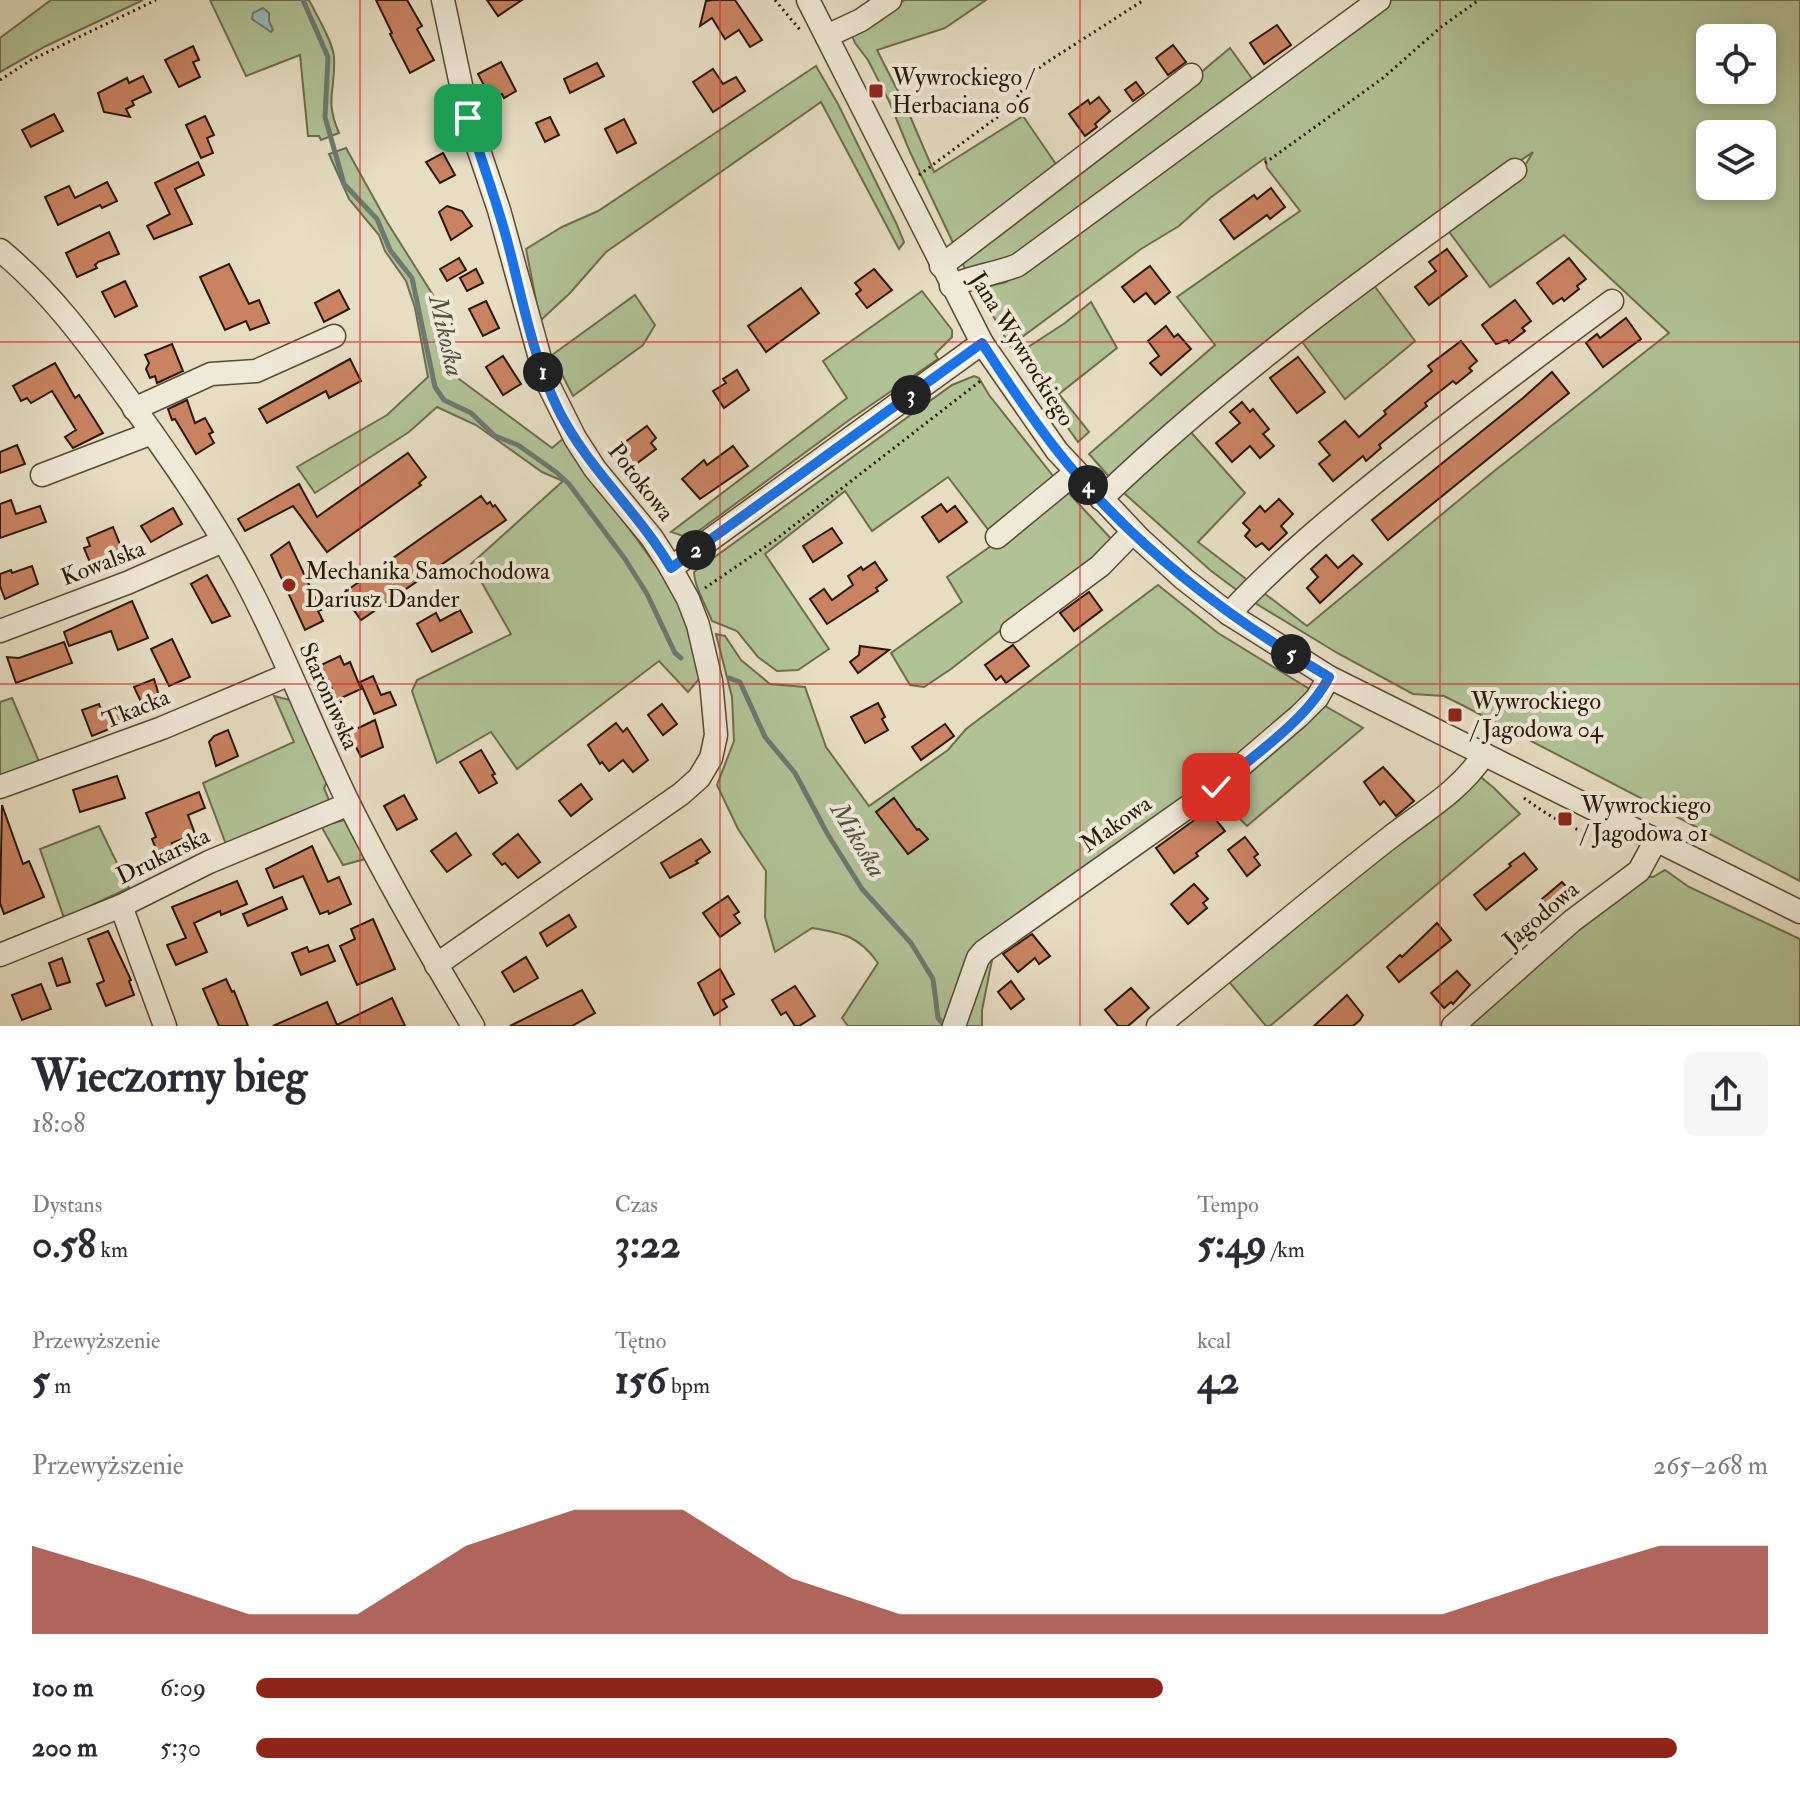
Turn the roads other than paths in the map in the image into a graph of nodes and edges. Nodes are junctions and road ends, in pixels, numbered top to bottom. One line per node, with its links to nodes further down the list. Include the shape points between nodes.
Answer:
1 (443, 0): 21 (street, Potokowa, via 468,118 546,380 595,469)
2 (808, 0): 5 (street, Jana Wywrockiego)
3 (890, 0): 5 (street)
4 (1379, 0): 9 (street, via 1018,265 968,278)
5 (827, 36): 9 (street, Jana Wywrockiego)
6 (1191, 75): 9 (street)
7 (1515, 170): 17 (street, via 1266,356)
8 (0, 250): 13 (street, Staroniwska, via 67,316)
9 (946, 276): 12 (street, Jana Wywrockiego)
10 (1612, 301): 22 (street, via 1371,486)
11 (334, 336): 13 (street, via 256,371 211,374)
12 (982, 343): 15 (street, Jana Wywrockiego); 21 (street)
13 (134, 409): 14 (street, Staroniwska)
14 (152, 433): 16 (street); 20 (street, Staroniwska)
15 (1076, 472): 17 (street, Jana Wywrockiego); 19 (street)
16 (42, 475)
17 (1101, 499): 18 (street, Jana Wywrockiego)
18 (1133, 532): 22 (street, Jana Wywrockiego); 24 (street, via 1100,566)
19 (997, 537)
20 (223, 541): 23 (street, Kowalska); 25 (street, Staroniwska)
21 (671, 568): 34 (street, Potokowa, via 704,643 715,711 711,758 681,794)
22 (1229, 614): 26 (street, Jana Wywrockiego)
23 (0, 631)
24 (1012, 631)
25 (290, 674): 28 (street, Tkacka); 29 (street, Staroniwska)
26 (1329, 677): 27 (street, Jana Wywrockiego); 37 (street, Makowa, via 1299,716 1216,787 984,951)
27 (1484, 754): 30 (street, Jana Wywrockiego); 38 (street, via 1458,786)
28 (0, 787)
29 (349, 804): 31 (street, Drukarska, via 209,862); 34 (street, Staroniwska)
30 (1656, 840): 32 (street, Jana Wywrockiego); 39 (street, Jagodowa, via 1639,871 1572,921)
31 (121, 906): 33 (street, Drukarska); 35 (street)
32 (1800, 912)
33 (0, 955)
34 (436, 965): 36 (street, Staroniwska)
35 (165, 1026)
36 (473, 1026)
37 (954, 1026)
38 (1158, 1026)
39 (1453, 1026)

